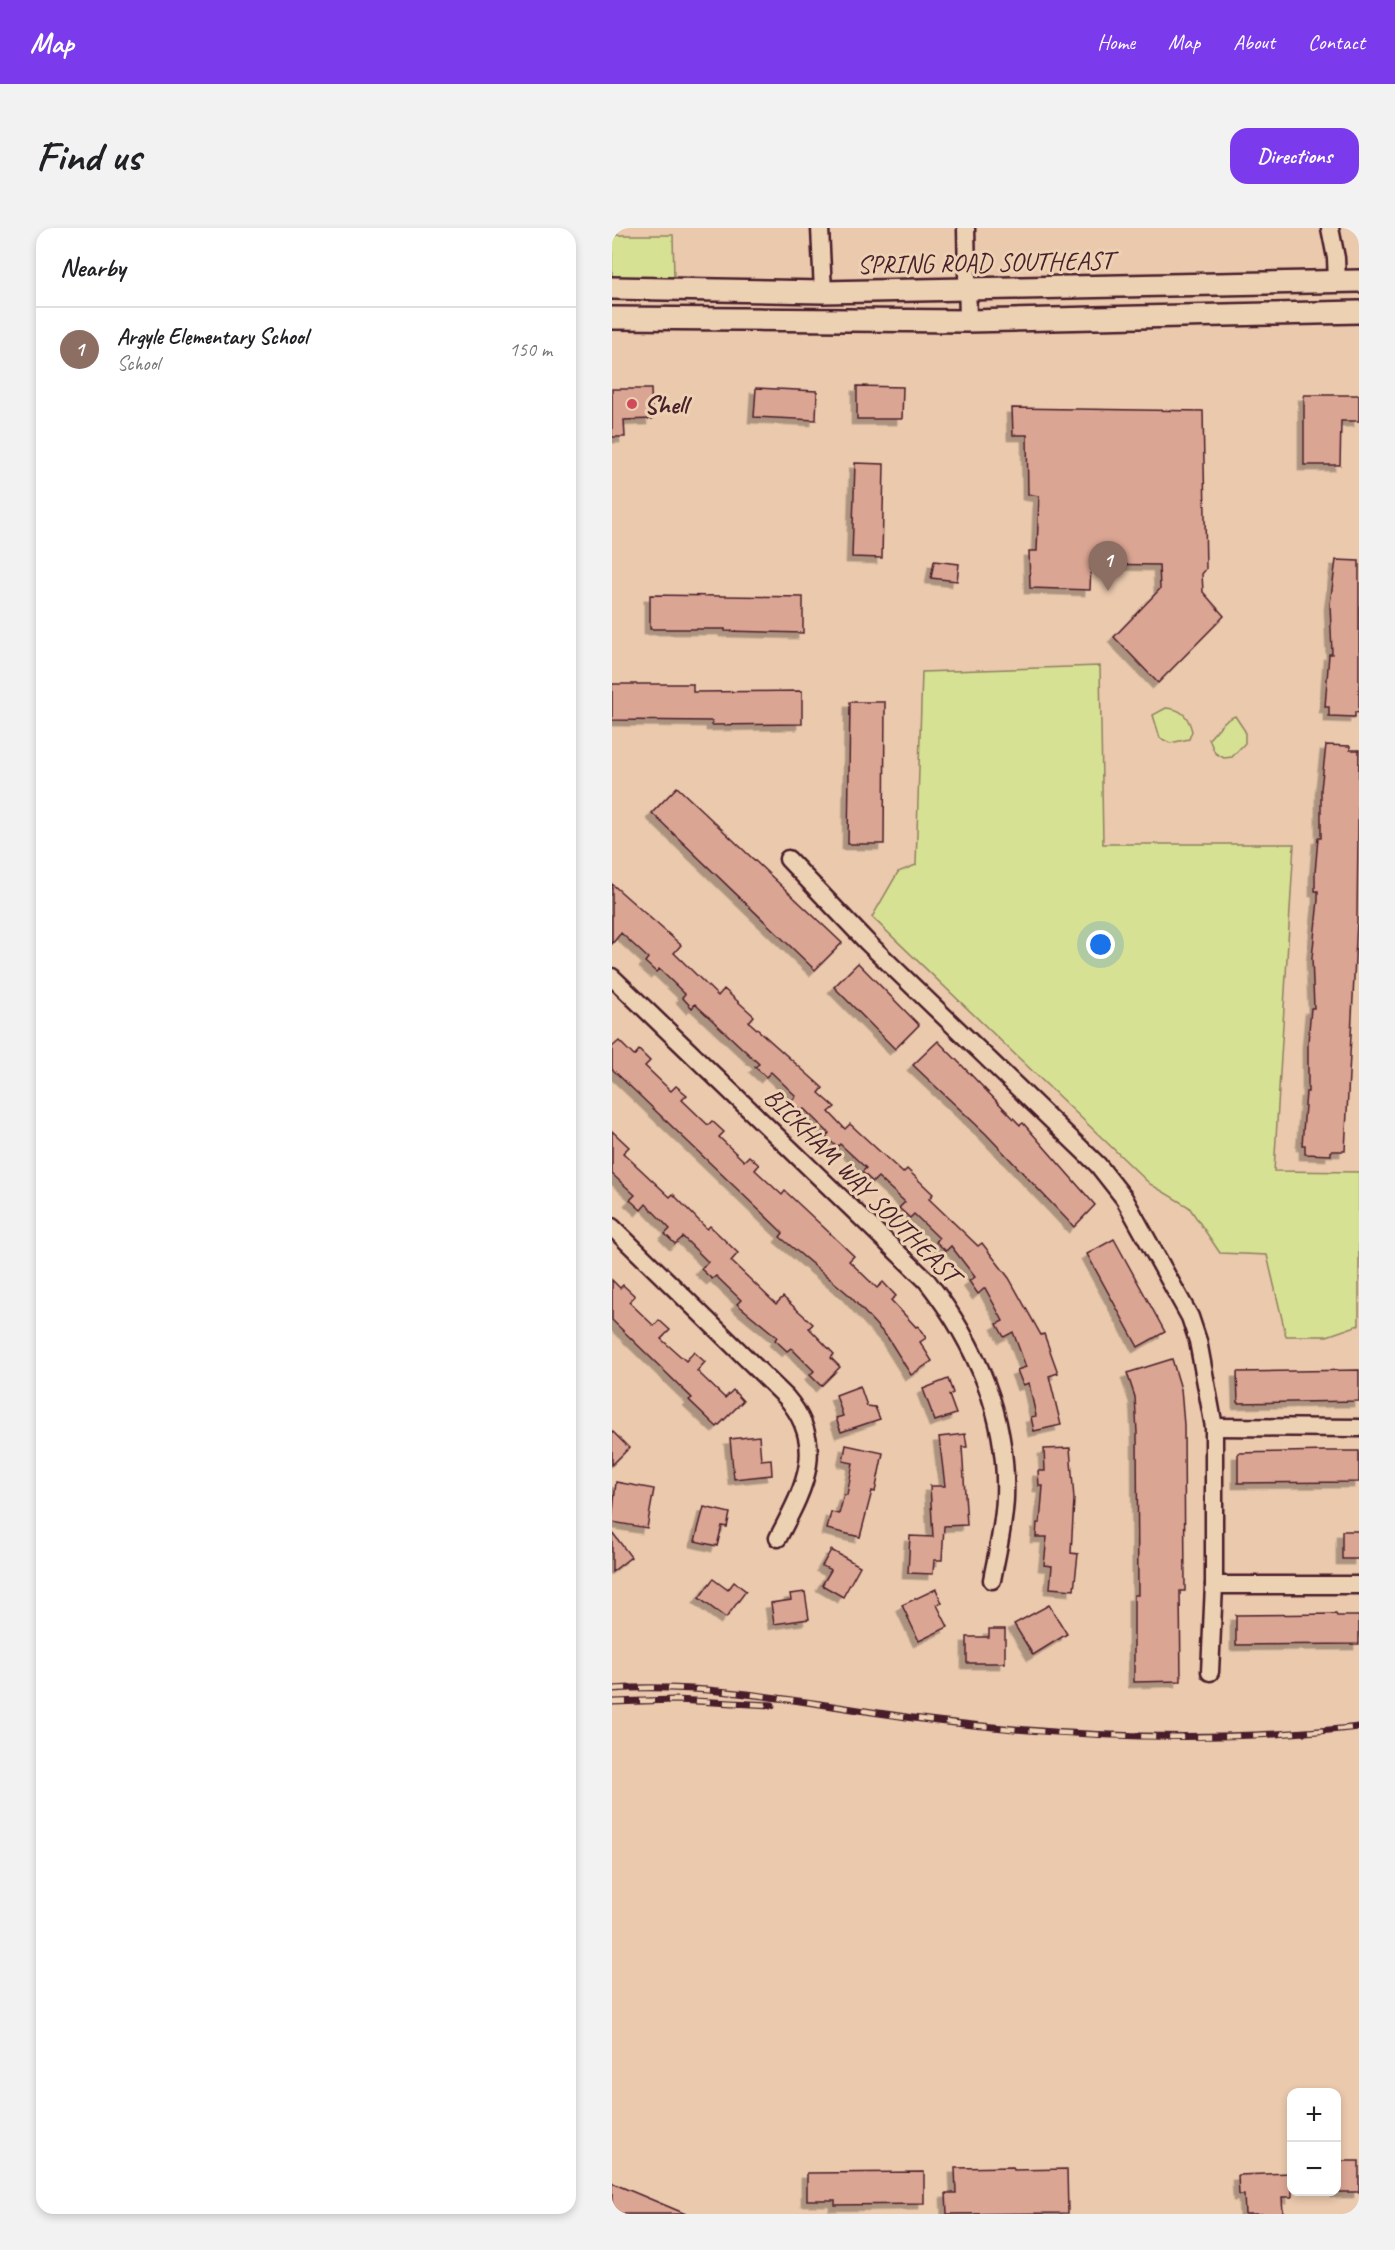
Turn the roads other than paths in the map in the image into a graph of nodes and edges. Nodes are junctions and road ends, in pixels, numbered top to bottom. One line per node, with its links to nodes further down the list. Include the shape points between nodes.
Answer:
1 (820, 228): 8 (street)
2 (966, 228): 7 (street)
3 (1330, 228): 5 (street)
4 (1359, 281): 5 (main road, SPRING ROAD SOUTHEAST)
5 (1337, 282): 7 (main road, SPRING ROAD SOUTHEAST)
6 (612, 288): 8 (main road, SPRING ROAD SOUTHEAST)
7 (969, 290): 8 (main road, SPRING ROAD SOUTHEAST); 11 (street)
8 (823, 292)
9 (1359, 312): 11 (main road)
10 (612, 318): 11 (main road)
11 (968, 321)
12 (788, 859): 15 (street, via 867,942 1112,1181 1190,1317)
13 (612, 977): 18 (street, BICKHAM WAY SOUTHEAST, via 927,1281 956,1320 984,1376 1003,1449 1004,1516)
14 (612, 1227): 17 (street, via 786,1397 804,1421 809,1470)
15 (1214, 1427): 16 (street); 19 (street)
16 (1359, 1428)
17 (778, 1538)
18 (992, 1580)
19 (1214, 1585): 20 (street); 21 (street)
20 (1359, 1585)
21 (1210, 1672)

